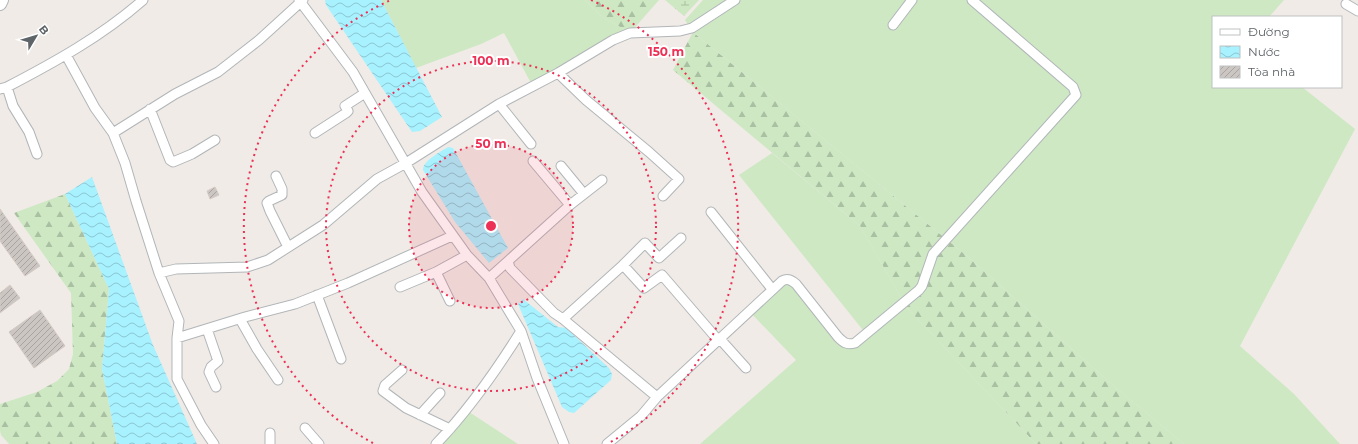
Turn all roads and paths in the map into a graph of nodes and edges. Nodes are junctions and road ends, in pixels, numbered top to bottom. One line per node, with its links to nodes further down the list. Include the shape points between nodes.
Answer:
1 (2, 0): 7 (street)
2 (301, 0): 14 (street, via 353,72); 16 (street, via 259,40 218,72)
3 (735, 0): 12 (street, via 692,28 680,32 630,33 613,40)
4 (912, 0): 10 (street)
5 (972, 0): 41 (street, via 1073,87 1076,95 933,254 919,290 855,343 845,344 792,280 786,279)
6 (139, 1): 11 (street, via 111,26)
7 (0, 4)
8 (1346, 4): 9 (street)
9 (1358, 11)
10 (893, 25)
11 (66, 55): 13 (street); 17 (street)
12 (558, 73): 15 (street); 28 (street, via 679,179)
13 (4, 88): 21 (street, via 29,132)
14 (365, 93): 18 (street, via 345,106 348,111 346,113); 23 (street)
15 (499, 104): 20 (street); 23 (street)
16 (150, 109): 17 (street); 19 (street, via 173,162)
17 (112, 133): 38 (street, via 125,163)
18 (315, 133)
19 (214, 140)
20 (531, 144)
21 (37, 154)
22 (533, 161): 29 (street)
23 (406, 163): 31 (street); 33 (street, via 377,179 323,225)
24 (561, 166): 27 (street)
25 (276, 176): 33 (street, via 282,195 267,203)
26 (602, 180): 27 (street)
27 (584, 194): 29 (street)
28 (663, 196)
29 (570, 205): 35 (street)
30 (711, 212): 41 (street)
31 (452, 236): 34 (street); 42 (street)
32 (681, 238): 36 (street, via 659,258 645,243)
33 (288, 247): 38 (street, via 268,260 247,267 176,269)
34 (466, 256): 37 (street); 39 (street)
35 (508, 261): 39 (street); 45 (street, via 510,268)
36 (623, 265): 45 (street); 49 (street, via 644,288 662,275)
37 (436, 272): 40 (street); 43 (street)
38 (159, 273): 48 (street, via 179,321)
39 (489, 278): 47 (street)
40 (400, 287)
41 (772, 289): 49 (street)
42 (317, 295): 44 (street, via 295,304); 50 (street)
43 (450, 301)
44 (240, 319): 46 (street); 53 (street)
45 (563, 319): 56 (street)
46 (208, 329): 48 (street); 54 (street, via 218,361 209,372)
47 (521, 331): 59 (street, via 500,366); 65 (street)
48 (177, 338): 61 (street, via 177,379 201,426)
49 (719, 340): 51 (street); 56 (street)
50 (341, 359)
51 (746, 368)
52 (402, 370): 57 (street, via 385,385 384,391)
53 (278, 380)
54 (216, 387)
55 (440, 393): 57 (street)
56 (657, 397): 66 (street, via 641,416)
57 (420, 415): 59 (street)
58 (305, 428): 63 (street)
59 (450, 430): 64 (street)
60 (270, 433): 62 (street)
61 (214, 444)
62 (270, 444)
63 (319, 444)
64 (436, 444)
65 (564, 444)
66 (607, 444)

